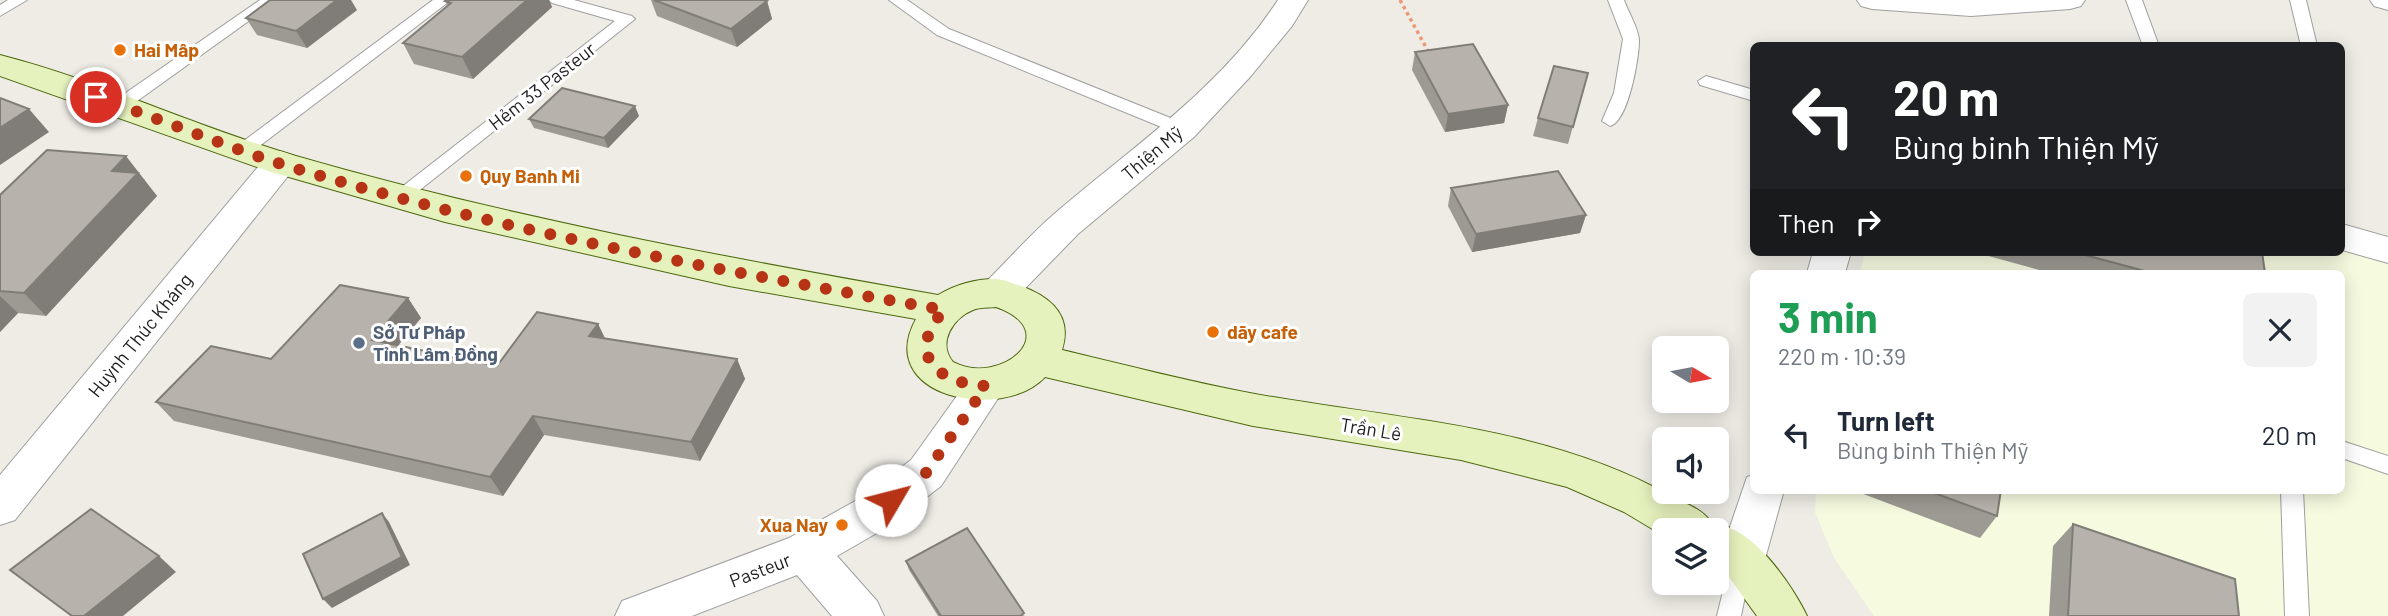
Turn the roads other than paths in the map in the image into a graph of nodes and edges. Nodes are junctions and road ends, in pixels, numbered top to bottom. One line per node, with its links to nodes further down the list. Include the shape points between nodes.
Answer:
1 (19, 0): 12 (lane)
2 (270, 0): 18 (lane)
3 (443, 0): 21 (lane)
4 (557, 0): 23 (lane, Hẻm 33 Pasteur, via 627,19)
5 (897, 0): 20 (lane, via 943,32)
6 (1293, 0): 20 (street, Thiện Mỹ, via 1239,70)
7 (1616, 0): 19 (lane, via 1631,39 1622,93)
8 (1872, 0): 9 (street, via 1970,7)
9 (2070, 0)
10 (2134, 0): 13 (lane)
11 (2298, 0): 14 (lane)
12 (0, 11)
13 (2150, 42)
14 (2308, 42)
15 (0, 65): 18 (street)
16 (1706, 81): 17 (lane)
17 (1750, 95)
18 (120, 105): 21 (street)
19 (1610, 121)
20 (1182, 129): 26 (street, Thiện Mỹ, via 1065,225)
21 (243, 150): 22 (street)
22 (280, 163): 23 (street); 34 (street, Huỳnh Thúc Kháng)
23 (400, 197): 27 (street, via 729,272)
24 (2345, 238): 25 (street)
25 (2388, 250)
26 (998, 293): 27 (street, via 978,294); 28 (street, via 1032,304 1043,316 1046,345)
27 (944, 310): 29 (street, via 926,338 926,353 933,367 947,378)
28 (1038, 360): 29 (street, via 1006,382); 35 (street, Trần Lê, via 1253,410 1461,443 1575,471)
29 (986, 386): 36 (street, Pasteur, via 926,473 873,513)
30 (2345, 451): 31 (lane)
31 (2388, 466)
32 (1760, 494): 37 (street)
33 (2292, 494): 42 (lane)
34 (0, 507)
35 (1672, 518)
36 (805, 552): 38 (street, Pasteur); 39 (street)
37 (1729, 552): 40 (lane); 41 (street)
38 (638, 616)
39 (861, 616)
40 (1730, 616)
41 (1784, 616)
42 (2297, 616)

